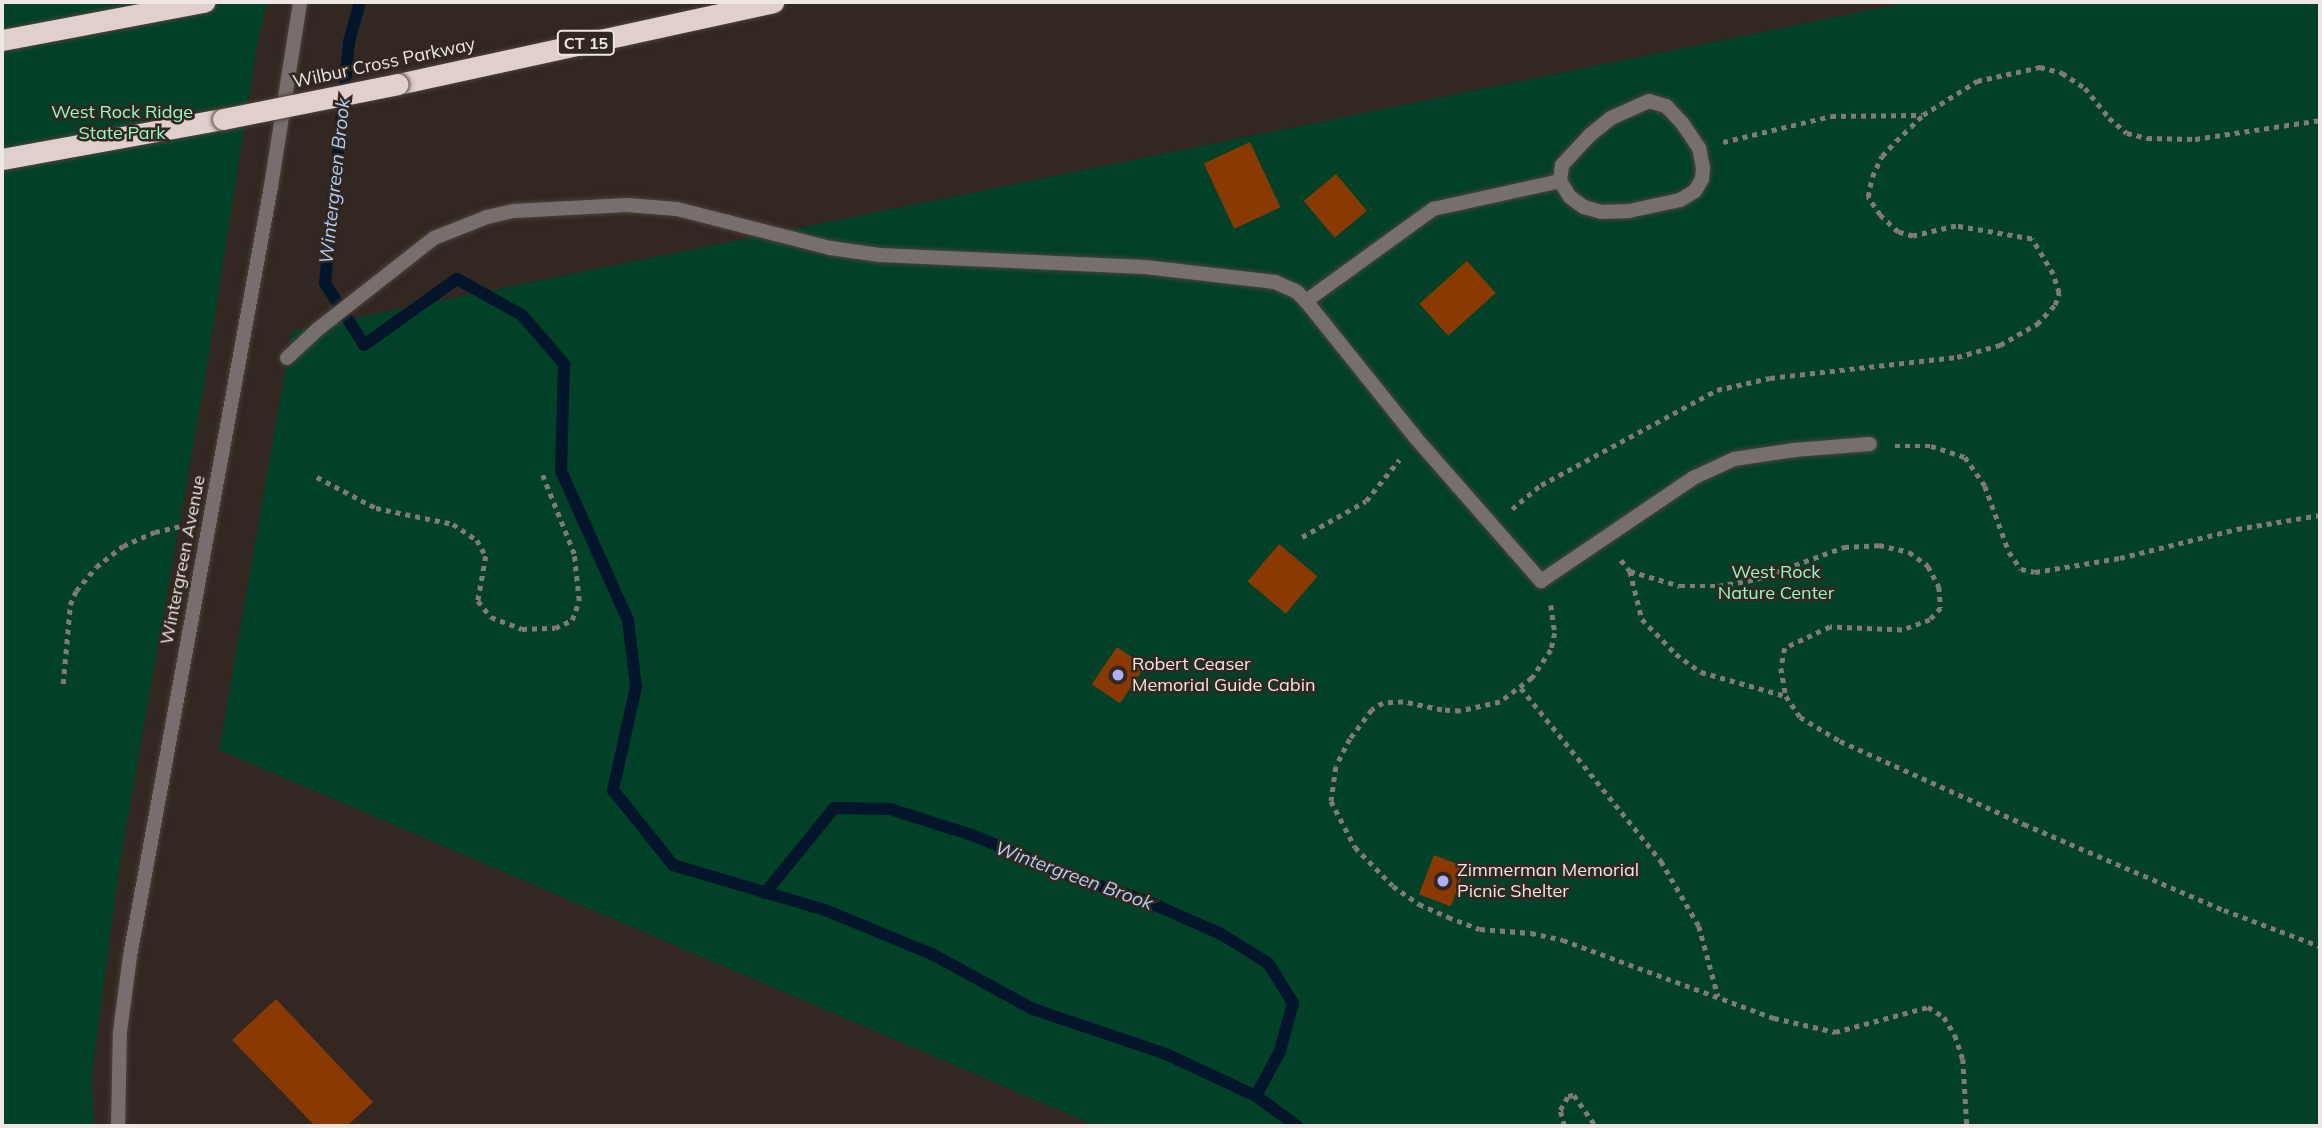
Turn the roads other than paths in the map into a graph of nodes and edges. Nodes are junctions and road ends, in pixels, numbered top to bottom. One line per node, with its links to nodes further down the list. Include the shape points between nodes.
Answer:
1 (204, 2): 4 (highway)
2 (300, 2): 10 (street, Wintergreen Avenue, via 130,956 120,1032)
3 (773, 2): 5 (highway, Wilbur Cross Parkway / CT 15, bridge, via 398,84)
4 (2, 40)
5 (2, 159)
6 (1560, 181): 6 (street, via 1570,197 1601,212 1654,207 1695,191 1702,179 1699,148 1666,106 1649,101 1611,118 1590,135 1562,165); 7 (street, via 1433,209)
7 (1306, 301): 8 (street, via 1275,282 1146,267 880,255 830,248 677,209 627,205 514,211 434,238); 9 (street, via 1414,436 1541,581 1693,478 1734,459)
8 (287, 358)
9 (1870, 444)
10 (118, 1126)

